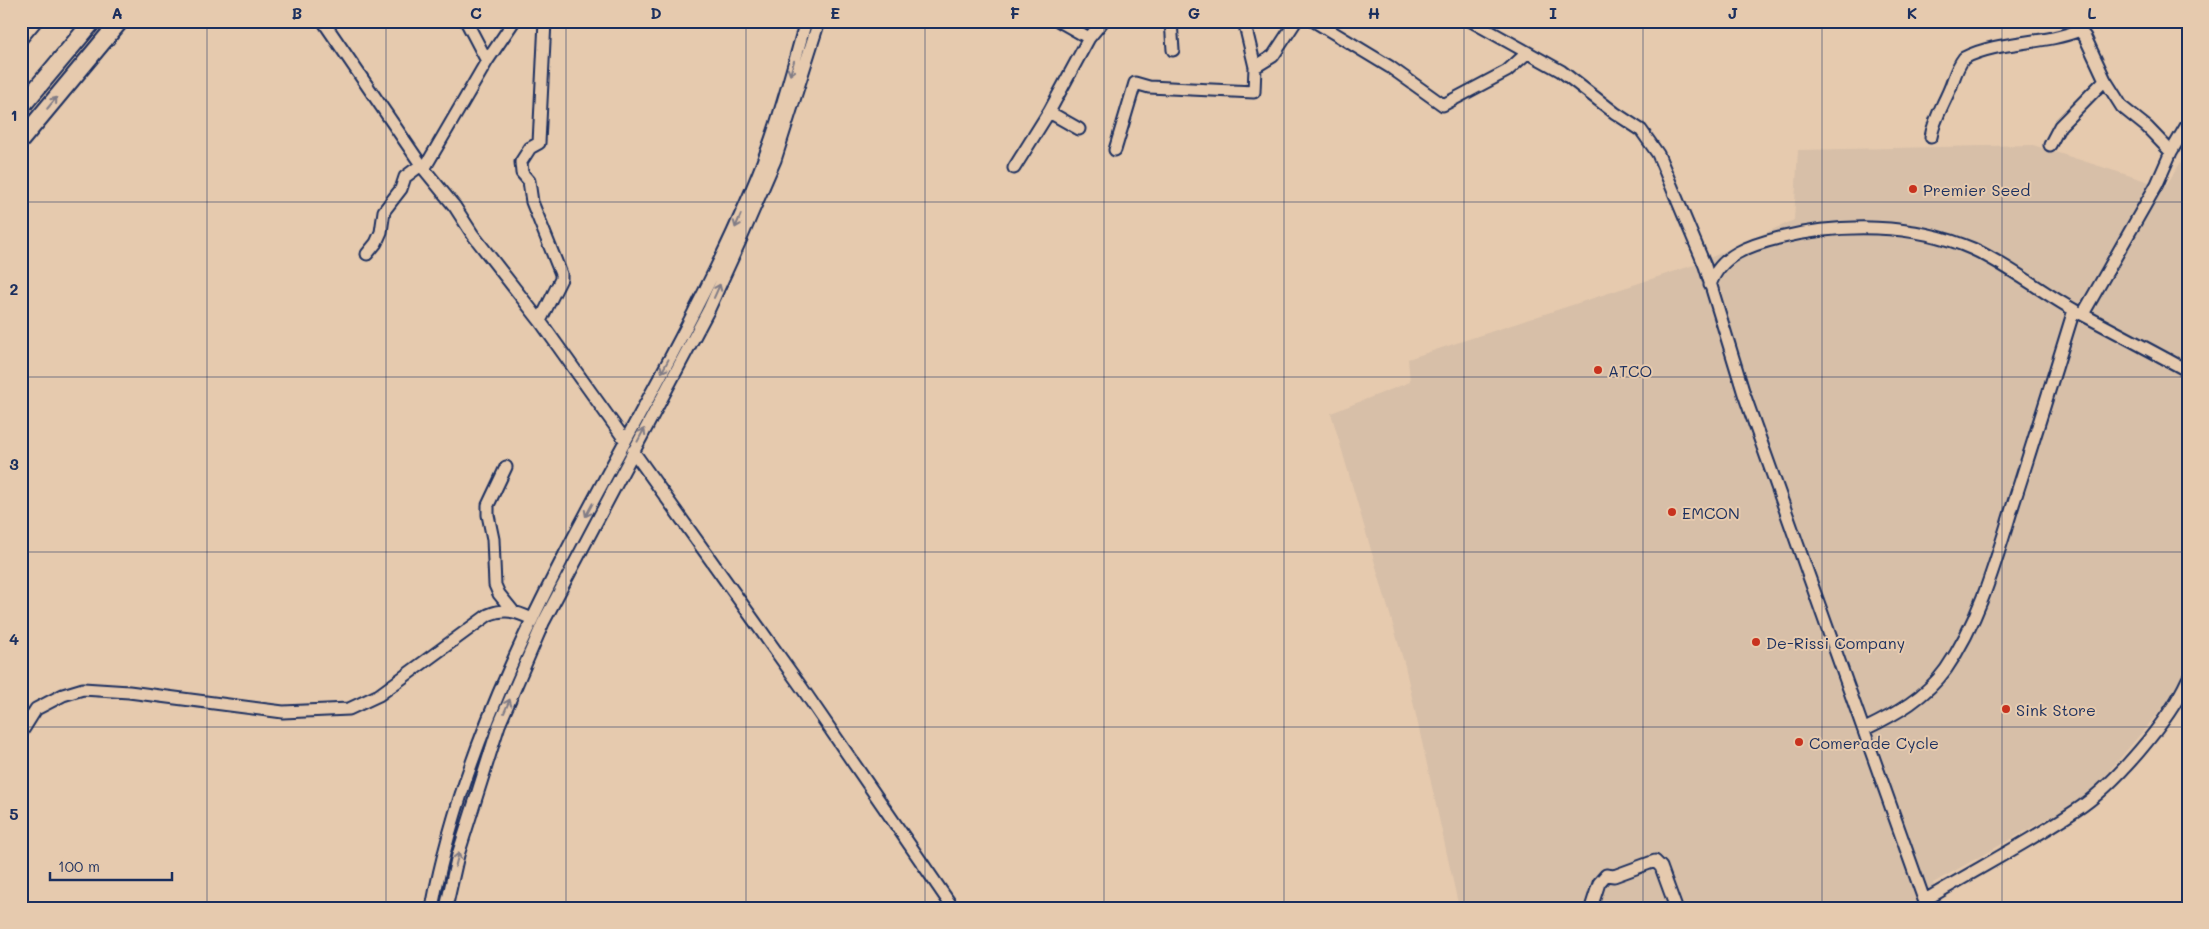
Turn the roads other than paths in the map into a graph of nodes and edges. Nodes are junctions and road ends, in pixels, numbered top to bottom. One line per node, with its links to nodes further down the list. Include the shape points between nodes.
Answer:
1 (36, 21): 19 (street)
2 (94, 21): 25 (highway)
3 (120, 21): 30 (highway, one-way to 3)
4 (323, 21): 34 (street)
5 (466, 21): 22 (street)
6 (514, 21): 22 (street)
7 (545, 21): 39 (street, via 539,143 530,148 522,162 522,173 529,180 532,202 561,274)
8 (806, 21): 41 (street, one-way to 41, via 765,157 733,232)
9 (818, 21): 42 (street, one-way to 9, via 709,309 775,160)
10 (1059, 21): 18 (street)
11 (1103, 21): 18 (street)
12 (1171, 21): 20 (street)
13 (1244, 21): 23 (street)
14 (1296, 21): 23 (street, via 1273,56)
15 (1314, 21): 21 (street, via 1390,67 1443,106 1507,71)
16 (1479, 23): 21 (street)
17 (2076, 26): 24 (street); 29 (street, via 2064,37 2039,39 1964,58 1938,110)
18 (1089, 38): 26 (street)
19 (21, 39)
20 (1173, 50)
21 (1527, 53): 37 (street, via 1561,71 1641,130 1665,168)
22 (487, 61): 34 (street)
23 (1255, 67): 32 (street, via 1254,92 1149,87 1135,83)
24 (2105, 80): 31 (street, via 2060,126); 33 (street, via 2122,107)
25 (21, 107)
26 (1049, 112): 28 (street); 35 (street)
27 (2188, 123): 33 (street)
28 (1079, 129)
29 (1930, 137)
30 (21, 140)
31 (2050, 144)
32 (1115, 150)
33 (2171, 152): 38 (street, via 2157,184)
34 (422, 167): 36 (street, via 405,177 401,189 384,211 381,232); 39 (street)
35 (1014, 168)
36 (367, 254)
37 (1710, 285): 38 (street, via 1714,273 1743,250 1804,232 1865,228 1926,235 1974,250); 49 (street, via 1748,403)
38 (2078, 312): 40 (street); 49 (street, via 1992,574 1961,644 1945,670 1922,694 1897,714)
39 (540, 321): 41 (street)
40 (2188, 371)
41 (625, 440): 44 (street, one-way to 44)
42 (633, 451): 45 (street); 54 (street)
43 (506, 467): 46 (street, via 488,504 488,515 493,539 495,585)
44 (553, 578): 45 (street); 47 (street)
45 (563, 585): 53 (street, one-way to 45, via 458,855 499,725)
46 (512, 610): 47 (street); 50 (street, via 488,615 379,695 349,709 283,712 84,689 63,694 36,709)
47 (532, 619): 52 (street, via 473,760)
48 (2188, 679): 51 (street, via 2181,695 2160,724 2105,787 2084,805)
49 (1865, 730): 51 (street)
50 (21, 732)
51 (1926, 904)
52 (432, 908)
53 (446, 908)
54 (953, 908)
55 (1591, 908): 56 (street, via 1599,883 1606,875 1614,876 1655,861 1661,867)
56 (1676, 908)

